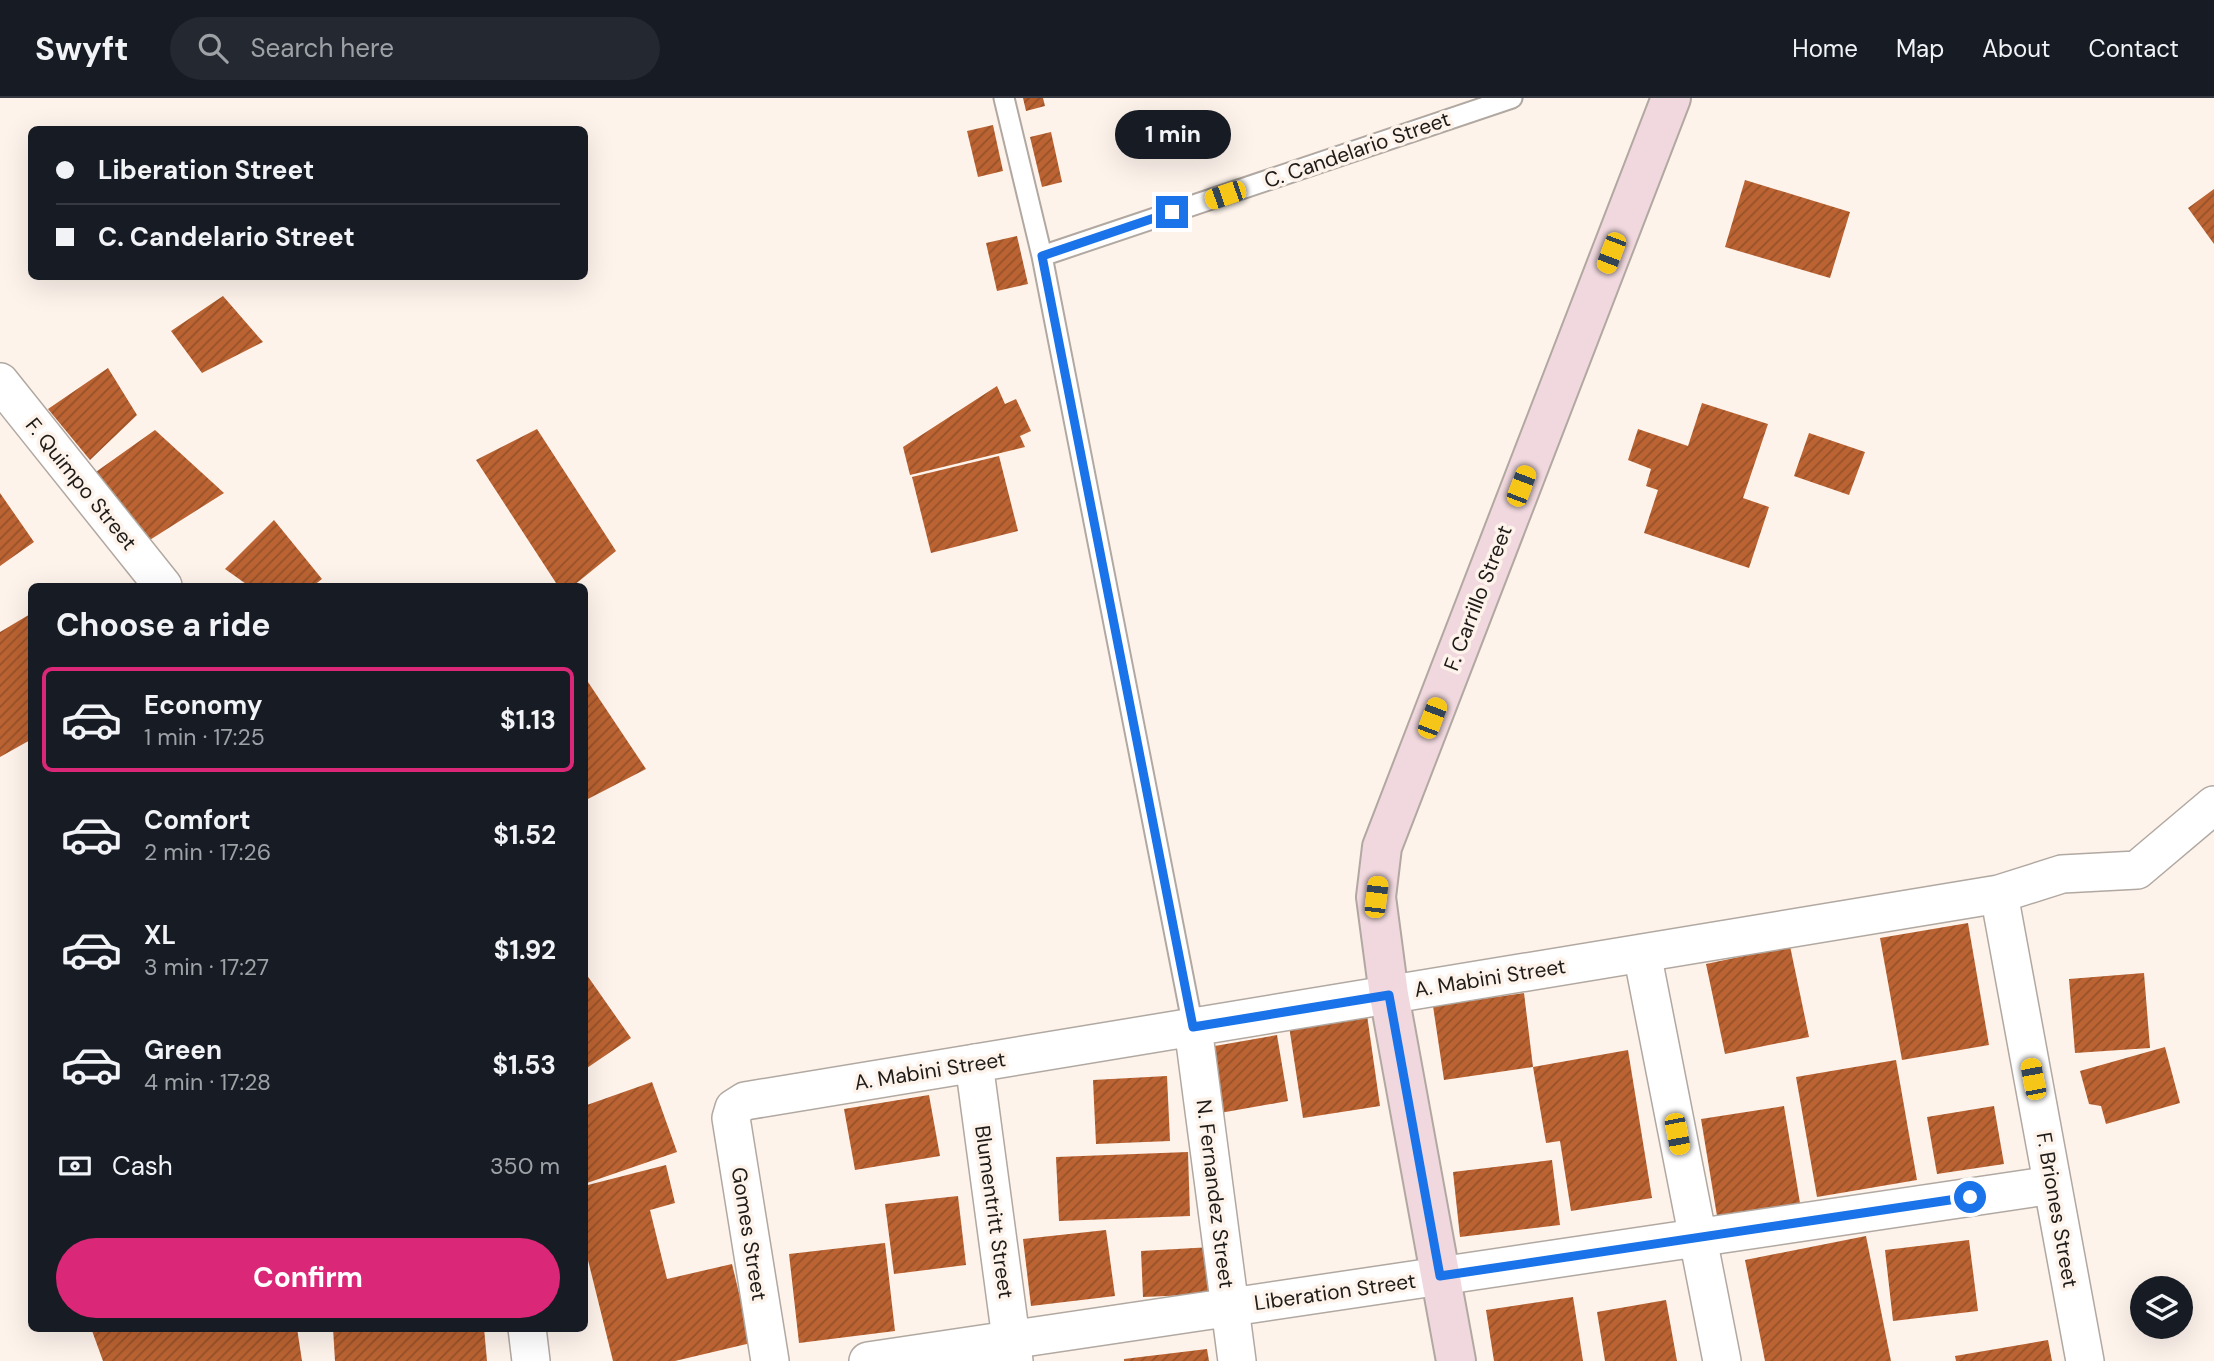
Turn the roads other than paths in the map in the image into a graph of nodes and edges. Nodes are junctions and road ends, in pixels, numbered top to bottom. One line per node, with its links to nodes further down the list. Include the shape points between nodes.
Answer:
1 (1004, 98): 4 (lane)
2 (1512, 98): 4 (lane, C. Candelario Street)
3 (1671, 98): 10 (street, F. Carrillo Street, via 1382,848 1376,897)
4 (1042, 256): 11 (lane)
5 (0, 382): 6 (street, F. Quimpo Street)
6 (161, 583)
7 (2214, 805): 8 (street, A. Mabini Street, via 2137,870 2062,874)
8 (1999, 894): 9 (street, A. Mabini Street); 14 (street, F. Briones Street)
9 (1642, 953): 10 (street, A. Mabini Street); 15 (street)
10 (1389, 995): 11 (street, A. Mabini Street); 16 (street, F. Carrillo Street)
11 (1193, 1027): 12 (street, A. Mabini Street); 17 (street, N. Fernandez Street)
12 (974, 1063): 13 (street, A. Mabini Street, via 745,1101); 19 (street, Blumentritt Street)
13 (734, 1108): 21 (street, Gomes Street, via 731,1118)
14 (2052, 1185): 15 (street, Liberation Street); 26 (street, F. Briones Street)
15 (1698, 1238): 16 (street, Liberation Street); 25 (street)
16 (1440, 1276): 17 (street, Liberation Street); 24 (street, F. Carrillo Street)
17 (1230, 1307): 19 (street, Liberation Street); 23 (street, N. Fernandez Street)
18 (527, 1332): 20 (street)
19 (1012, 1350): 22 (street, Liberation Street)
20 (531, 1361)
21 (770, 1361)
22 (867, 1361)
23 (1237, 1361)
24 (1456, 1361)
25 (1722, 1361)
26 (2085, 1361)

